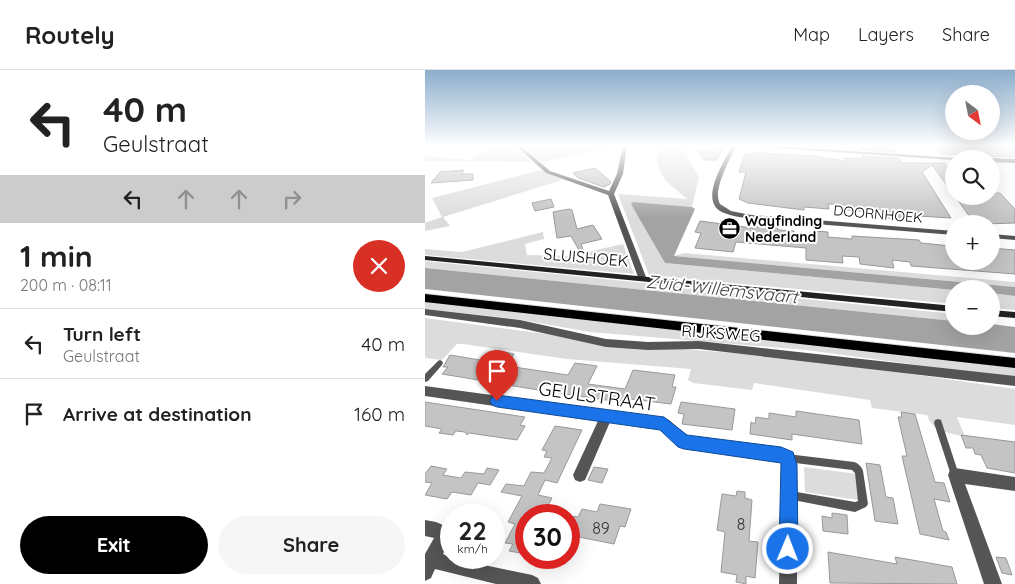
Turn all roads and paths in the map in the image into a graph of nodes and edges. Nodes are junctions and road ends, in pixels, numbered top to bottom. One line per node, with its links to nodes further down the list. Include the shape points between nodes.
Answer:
1 (546, 170): 4 (street)
2 (621, 170): 4 (street)
3 (724, 170): 5 (street, DOORNHOEK, via 713,198 716,205 730,213)
4 (611, 194): 9 (street)
5 (945, 232)
6 (1000, 237): 7 (street)
7 (1015, 238)
8 (425, 258): 9 (street, SLUISHOEK)
9 (642, 278): 11 (street, SLUISHOEK)
10 (425, 298): 16 (main road, RIJKSWEG)
11 (945, 308)
12 (425, 312): 18 (street, RIJKSWEG, via 520,324 606,343 699,345)
13 (1000, 314): 14 (street)
14 (1015, 315)
15 (440, 363): 17 (lane)
16 (1015, 363)
17 (425, 379)
18 (1015, 381)
19 (425, 391): 20 (street, GEULSTRAAT)
20 (606, 416): 22 (street, GEULSTRAAT, via 664,424 684,442); 23 (street)
21 (937, 423): 24 (lane)
22 (787, 458): 26 (street); 26 (lane, GEULSTRAAT, via 854,466 859,471 863,504 855,507)
23 (580, 475)
24 (955, 475): 25 (street); 31 (street)
25 (1015, 484)
26 (789, 496): 30 (street)
27 (425, 528): 28 (street, via 443,534)
28 (429, 566): 29 (street)
29 (532, 584)
30 (787, 584)
31 (993, 584)

